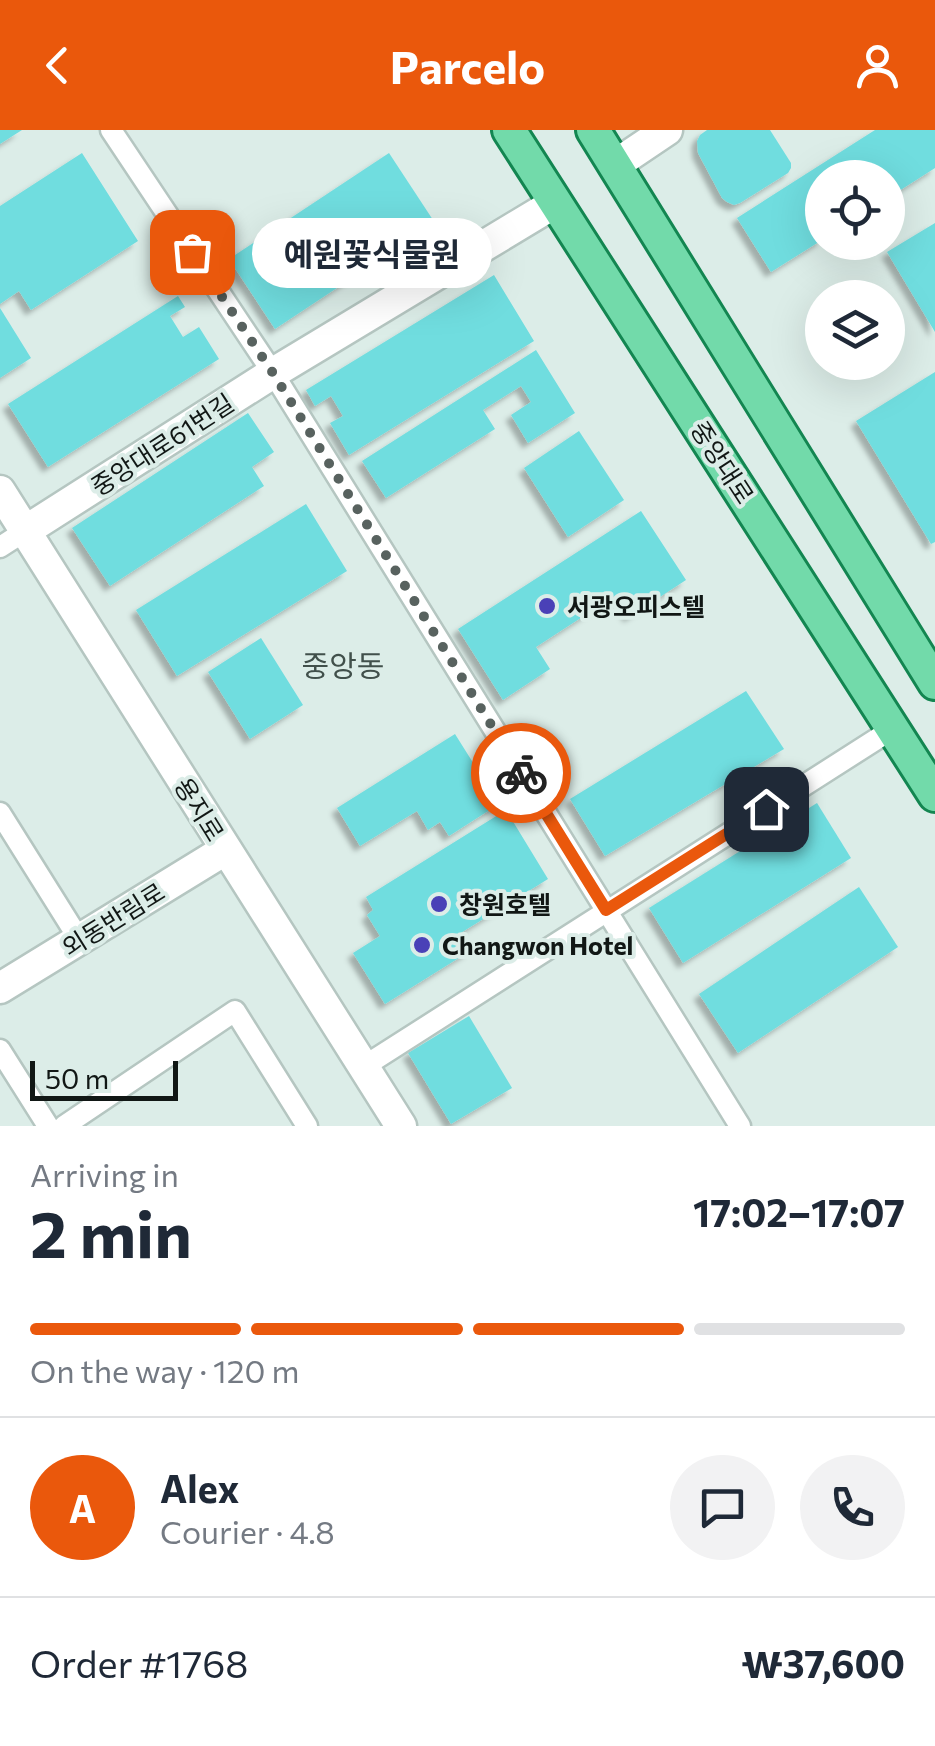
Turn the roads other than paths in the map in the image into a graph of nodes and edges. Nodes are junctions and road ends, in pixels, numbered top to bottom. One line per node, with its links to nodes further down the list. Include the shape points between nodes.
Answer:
1 (111, 130): 7 (street)
2 (509, 130): 6 (main road, 중앙대로)
3 (593, 130): 5 (main road)
4 (667, 130): 5 (main road)
5 (615, 165): 10 (main road)
6 (555, 203): 7 (main road, 중앙대로61번길); 11 (main road, 중앙대로)
7 (273, 373): 9 (main road, 중앙대로61번길); 15 (street)
8 (0, 490): 9 (main road, 용지로)
9 (13, 539): 14 (main road, 용지로)
10 (935, 683)
11 (894, 728): 12 (main road, 중앙대로); 15 (street)
12 (935, 795)
13 (3, 822): 16 (street)
14 (225, 850): 16 (main road, 외동반림로); 19 (main road, 용지로)
15 (606, 910): 19 (street); 24 (street)
16 (79, 939): 17 (main road, 외동반림로)
17 (0, 988)
18 (0, 1050): 21 (street)
19 (364, 1066): 23 (main road, 용지로)
20 (304, 1125): 22 (street, via 235,1011)
21 (48, 1126)
22 (64, 1126)
23 (401, 1126)
24 (740, 1126)

